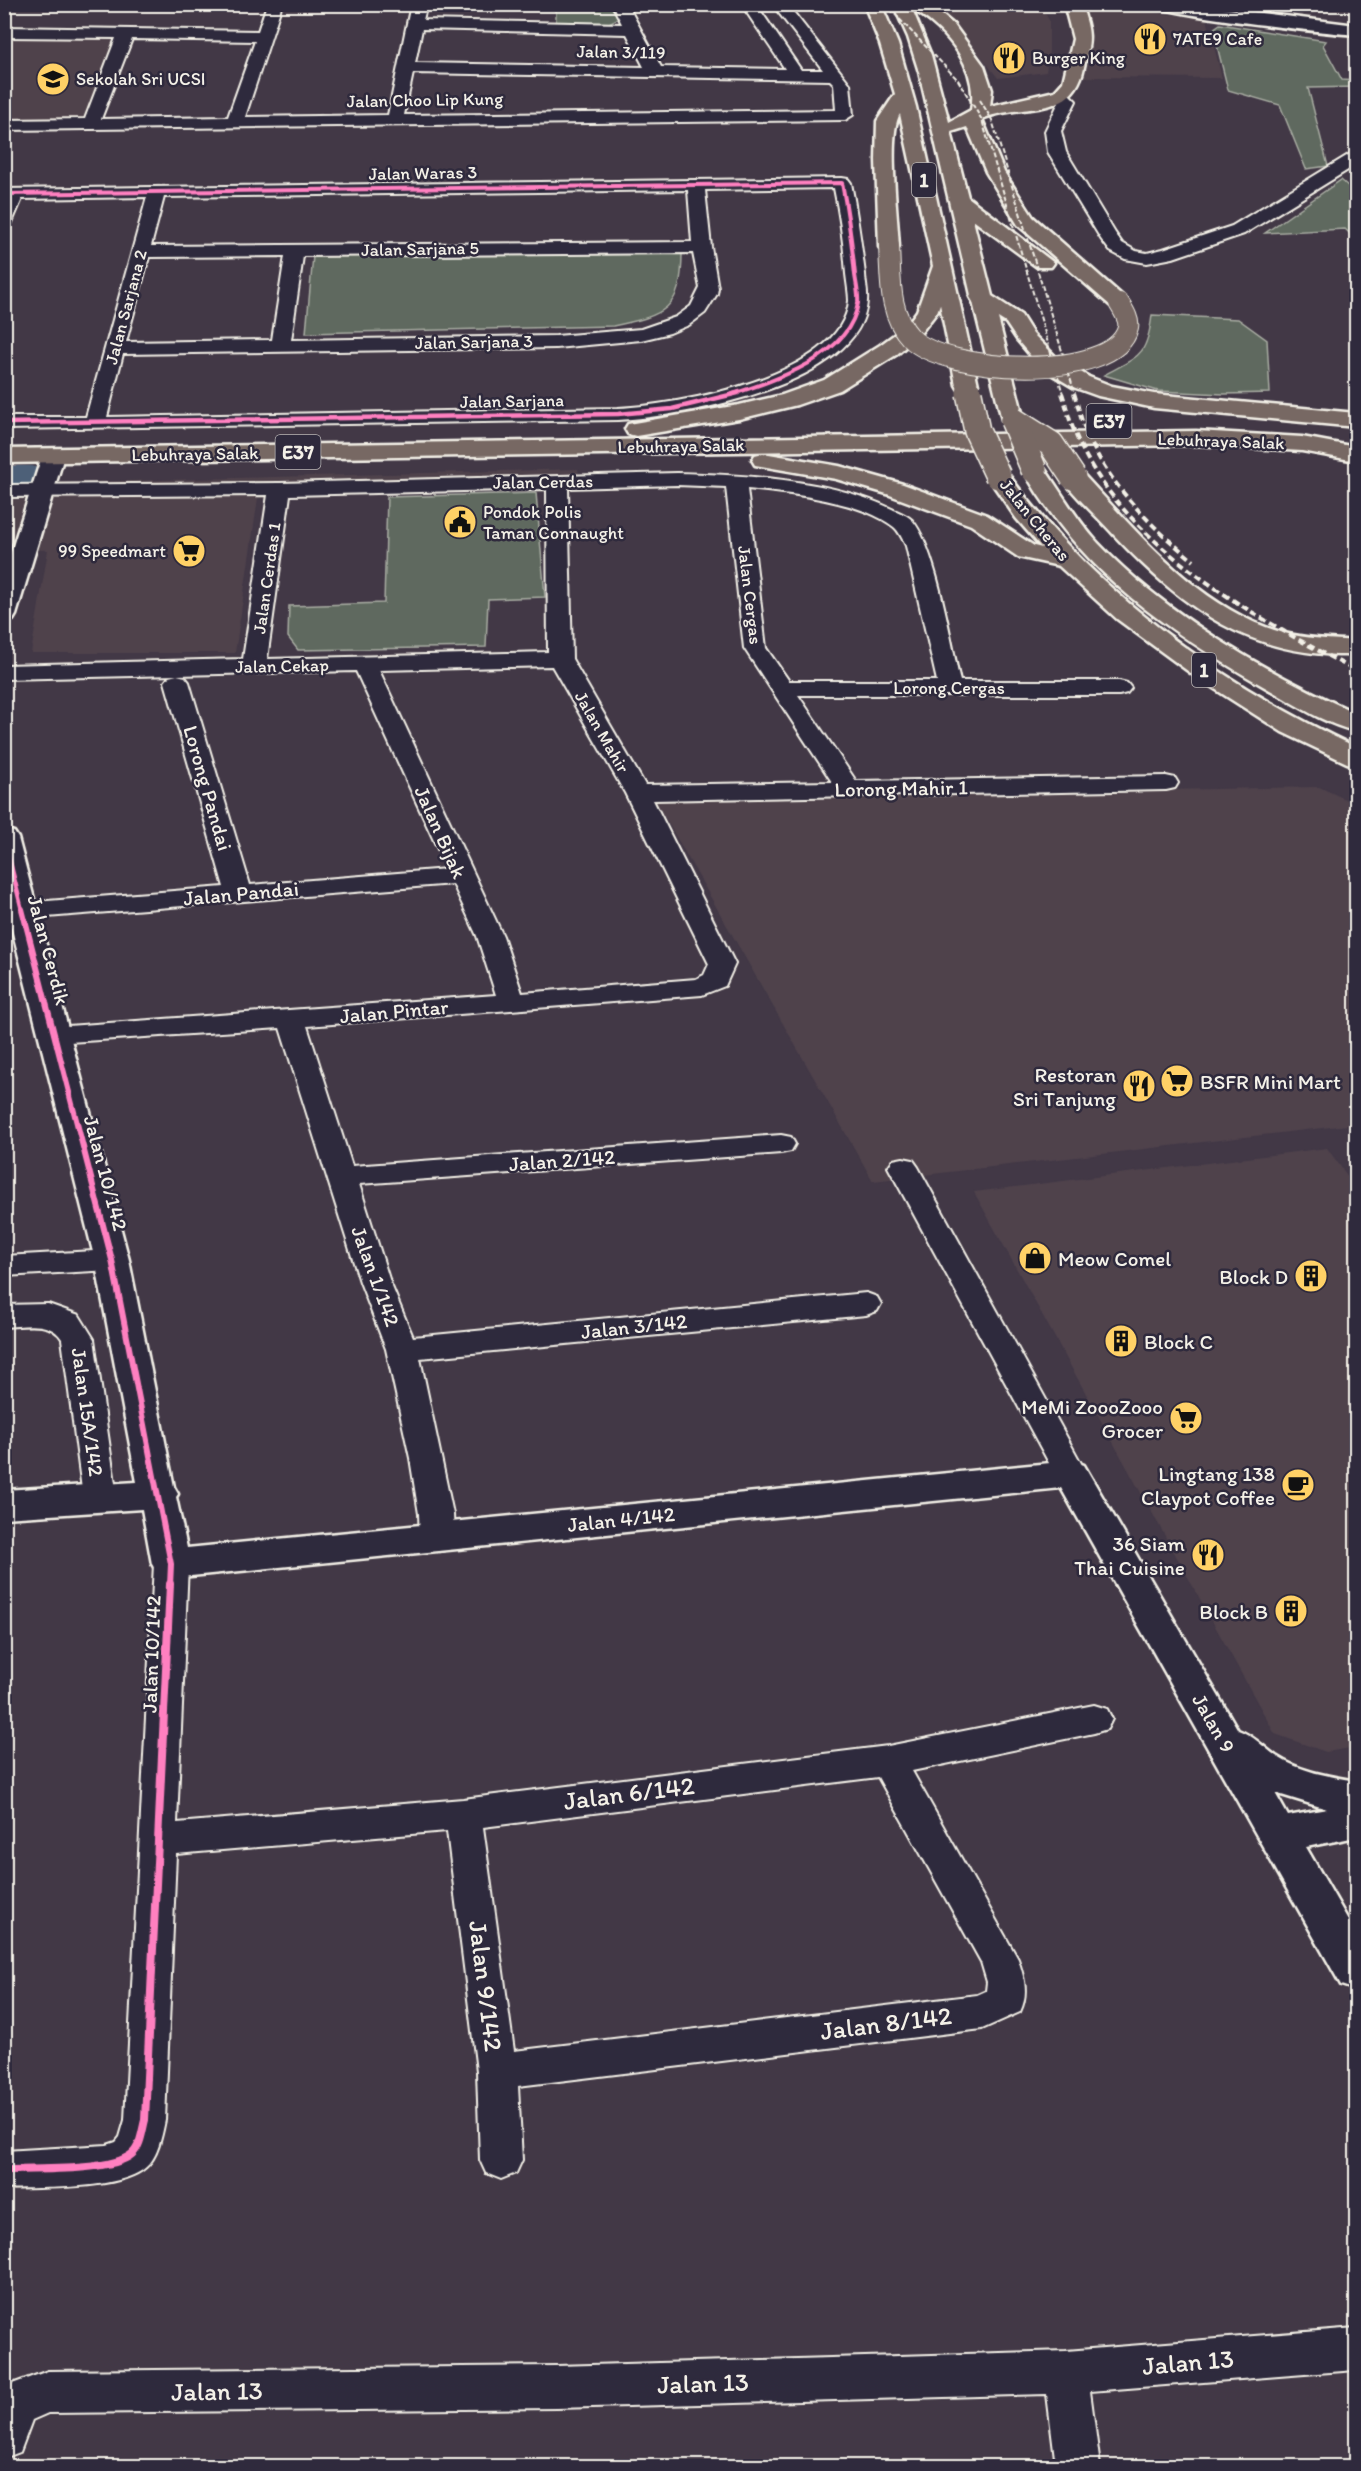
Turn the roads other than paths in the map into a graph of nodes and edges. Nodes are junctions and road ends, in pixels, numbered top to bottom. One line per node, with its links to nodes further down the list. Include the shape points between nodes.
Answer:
1 (275, 4): 17 (street)
2 (419, 4): 12 (street)
3 (620, 4): 13 (street)
4 (748, 4): 21 (street)
5 (779, 4): 22 (street)
6 (872, 4): 26 (highway, Jalan Cheras / 1, via 884,28)
7 (901, 4): 34 (highway, Jalan Cheras / 1, via 917,42)
8 (916, 4): 25 (highway, via 974,59)
9 (1055, 4): 23 (highway, via 1062,18 1064,37)
10 (1072, 4): 23 (highway, via 1082,39 1072,83)
11 (1159, 4): 14 (street)
12 (415, 24): 13 (street, via 531,21); 18 (street)
13 (633, 29): 20 (street)
14 (1356, 30)
15 (4, 32): 16 (street)
16 (126, 34): 17 (street); 32 (street)
17 (264, 36): 31 (street)
18 (406, 68): 19 (street, Jalan 3/119); 30 (street)
19 (532, 70): 20 (street, Jalan 3/119, via 578,77); 29 (street)
20 (655, 72): 24 (street, Jalan 3/119)
21 (797, 75): 22 (street, Jalan 3/119); 24 (street, Jalan 3/119)
22 (836, 75): 28 (street, Jalan Choo Lip Kung, via 843,84 845,115)
23 (1057, 81): 25 (highway, via 1026,95); 27 (highway, via 1037,102); 36 (street, via 1068,101 1053,131 1057,152 1107,235 1116,247 1131,255 1147,258 1167,254 1238,230)
24 (707, 84): 28 (street)
25 (983, 90): 27 (highway)
26 (904, 94): 46 (highway, Jalan Cheras / 1); 47 (highway, bridge, via 886,121 885,160 892,298 897,318 911,338 944,357 985,365 1060,366 1085,361 1118,346 1125,338 1127,316)
27 (976, 115): 34 (highway); 35 (highway)
28 (711, 117): 29 (street, Jalan Choo Lip Kung, via 578,112)
29 (530, 119): 30 (street, Jalan Choo Lip Kung)
30 (395, 120): 31 (street, Jalan Choo Lip Kung)
31 (236, 122): 32 (street, Jalan Choo Lip Kung)
32 (91, 124): 33 (street, Jalan Choo Lip Kung)
33 (4, 125)
34 (942, 132): 35 (highway); 41 (highway, Jalan Cheras / 1)
35 (983, 144): 47 (highway, via 995,172 1025,220)
36 (1356, 158)
37 (842, 183): 38 (street, Jalan Waras 3); 54 (street, Jalan Sarjana, via 851,228 857,314 845,335 816,359 789,375 738,394 642,413)
38 (696, 185): 39 (street, Jalan Waras 3); 43 (street, Jalan Sarjana 3, via 701,214)
39 (157, 192): 40 (street, Jalan Waras 3); 45 (street, Jalan Sarjana 2)
40 (10, 193): 42 (street)
41 (959, 200): 47 (highway, via 1032,256); 48 (highway, Jalan Cheras / 1)
42 (4, 223)
43 (700, 247): 44 (street, Jalan Sarjana 5); 49 (street, Jalan Sarjana 3, via 709,282 709,293 702,305 690,317 649,332 556,342)
44 (295, 250): 45 (street, Jalan Sarjana 5); 49 (street)
45 (141, 252): 50 (street, Jalan Sarjana 2)
46 (943, 266): 55 (highway, via 927,312 913,330 832,385 739,412); 69 (highway, Jalan Cheras / 1, bridge, via 977,431 1016,502)
47 (1112, 296)
48 (980, 297): 51 (highway, Jalan Cheras / 1); 52 (highway, via 1014,319 1049,363 1081,382 1107,391 1183,404)
49 (281, 344): 50 (street, Jalan Sarjana 3)
50 (114, 348): 54 (street, Jalan Sarjana 2)
51 (1013, 420): 71 (highway, bridge, via 1051,444 1073,477 1129,537 1208,604 1248,628 1281,640); 80 (highway, Jalan Cheras / 1, bridge, via 1034,470 1058,511 1086,546 1131,588 1258,673)
52 (1356, 420)
53 (4, 423): 54 (street, Jalan Sarjana)
54 (95, 423)
55 (625, 431): 56 (highway, Lebuhraya Salak / E37, via 1187,421 1297,426); 57 (highway, Lebuhraya Salak / E37)
56 (1356, 436)
57 (4, 441)
58 (829, 444): 59 (highway, Lebuhraya Salak / E37); 60 (highway, Lebuhraya Salak / E37, via 1196,438 1302,444); 63 (highway, via 916,450 1246,449)
59 (591, 448): 62 (highway, Lebuhraya Salak / E37); 69 (highway, via 763,459 839,474 942,505 979,520 1026,552)
60 (1356, 454)
61 (4, 456): 62 (highway, Lebuhraya Salak / E37)
62 (54, 456): 68 (street)
63 (1356, 468)
64 (736, 481): 65 (street, Jalan Cerdas); 77 (street, Jalan Cergas, via 755,648); 78 (street, Jalan Cerdas, via 795,488 865,504 903,523 917,546)
65 (557, 482): 66 (street, Jalan Cerdas); 72 (street, Jalan Mahir)
66 (280, 489): 68 (street, Jalan Cerdas); 74 (street, Jalan Cerdas 1)
67 (4, 491): 68 (street, Jalan Cerdas)
68 (43, 492): 70 (street)
69 (1066, 560): 81 (highway, Jalan Cheras / 1, via 1184,657 1284,722)
70 (6, 603)
71 (1356, 648)
72 (560, 659): 73 (street, Jalan Cekap); 84 (street, Jalan Mahir)
73 (365, 664): 74 (street, Jalan Cekap); 86 (street, Jalan Bijak)
74 (254, 666): 75 (street, Jalan Cekap)
75 (4, 672)
76 (177, 682): 87 (street, Lorong Pandai)
77 (780, 688): 78 (street, Lorong Cergas); 83 (street, Jalan Cergas)
78 (950, 688): 79 (street, Lorong Cergas)
79 (1119, 688)
80 (1356, 723)
81 (1356, 757)
82 (1166, 783): 83 (street, Lorong Mahir 1)
83 (849, 789): 84 (street, Lorong Mahir 1)
84 (637, 794): 89 (street, Jalan Mahir)
85 (4, 838): 88 (street, Jalan Cerdik)
86 (461, 876): 87 (street, Jalan Pandai); 90 (street, Jalan Bijak, via 490,936)
87 (239, 893): 88 (street, Jalan Pandai)
88 (22, 911): 92 (street, Jalan Cerdik)
89 (722, 964): 90 (street, Jalan Pintar, via 715,980 702,987)
90 (512, 1002): 91 (street, Jalan Pintar)
91 (291, 1019): 92 (street, Jalan Pintar); 95 (street, Jalan 1/142)
92 (54, 1035): 96 (street, Jalan 10/142)
93 (781, 1144): 95 (street, Jalan 2/142)
94 (903, 1167): 101 (street)
95 (342, 1176): 100 (street, Jalan 1/142, via 375,1282)
96 (112, 1260): 97 (street); 102 (street, Jalan 10/142)
97 (4, 1266)
98 (866, 1304): 100 (street, Jalan 3/142)
99 (4, 1316): 103 (street, Jalan 15A/142, via 48,1315 68,1323 78,1339)
100 (402, 1349): 105 (street, Jalan 1/142, via 426,1458)
101 (1071, 1474): 105 (street, Jalan 4/142); 108 (street, Jalan 9)
102 (160, 1494): 103 (street); 106 (street, Jalan 10/142)
103 (100, 1497): 104 (street)
104 (4, 1504)
105 (437, 1538): 106 (street, Jalan 4/142)
106 (171, 1564): 114 (street, Jalan 10/142)
107 (1094, 1719): 109 (street, Jalan 6/142)
108 (1217, 1727): 110 (street, via 1252,1762 1284,1781); 113 (street, Jalan 9)
109 (888, 1761): 111 (street, Jalan 6/142); 116 (street, Jalan 8/142, via 999,1959 1006,1982 1006,2000 982,2012)
110 (1356, 1797)
111 (463, 1814): 114 (street, Jalan 6/142); 116 (street, Jalan 9/142)
112 (1356, 1820): 113 (street)
113 (1279, 1835): 115 (street, Jalan 9)
114 (160, 1840): 118 (street, Jalan 10/142, via 145,2120 140,2140 131,2154 112,2163)
115 (1356, 1972)
116 (497, 2071): 117 (street, Jalan 9/142)
117 (501, 2160)
118 (4, 2170)
119 (1356, 2349): 120 (street, Jalan 13)
120 (1066, 2372): 121 (street, Jalan 13, via 557,2388 48,2392 23,2398 8,2416); 122 (street)
121 (4, 2436)
122 (1078, 2466)

